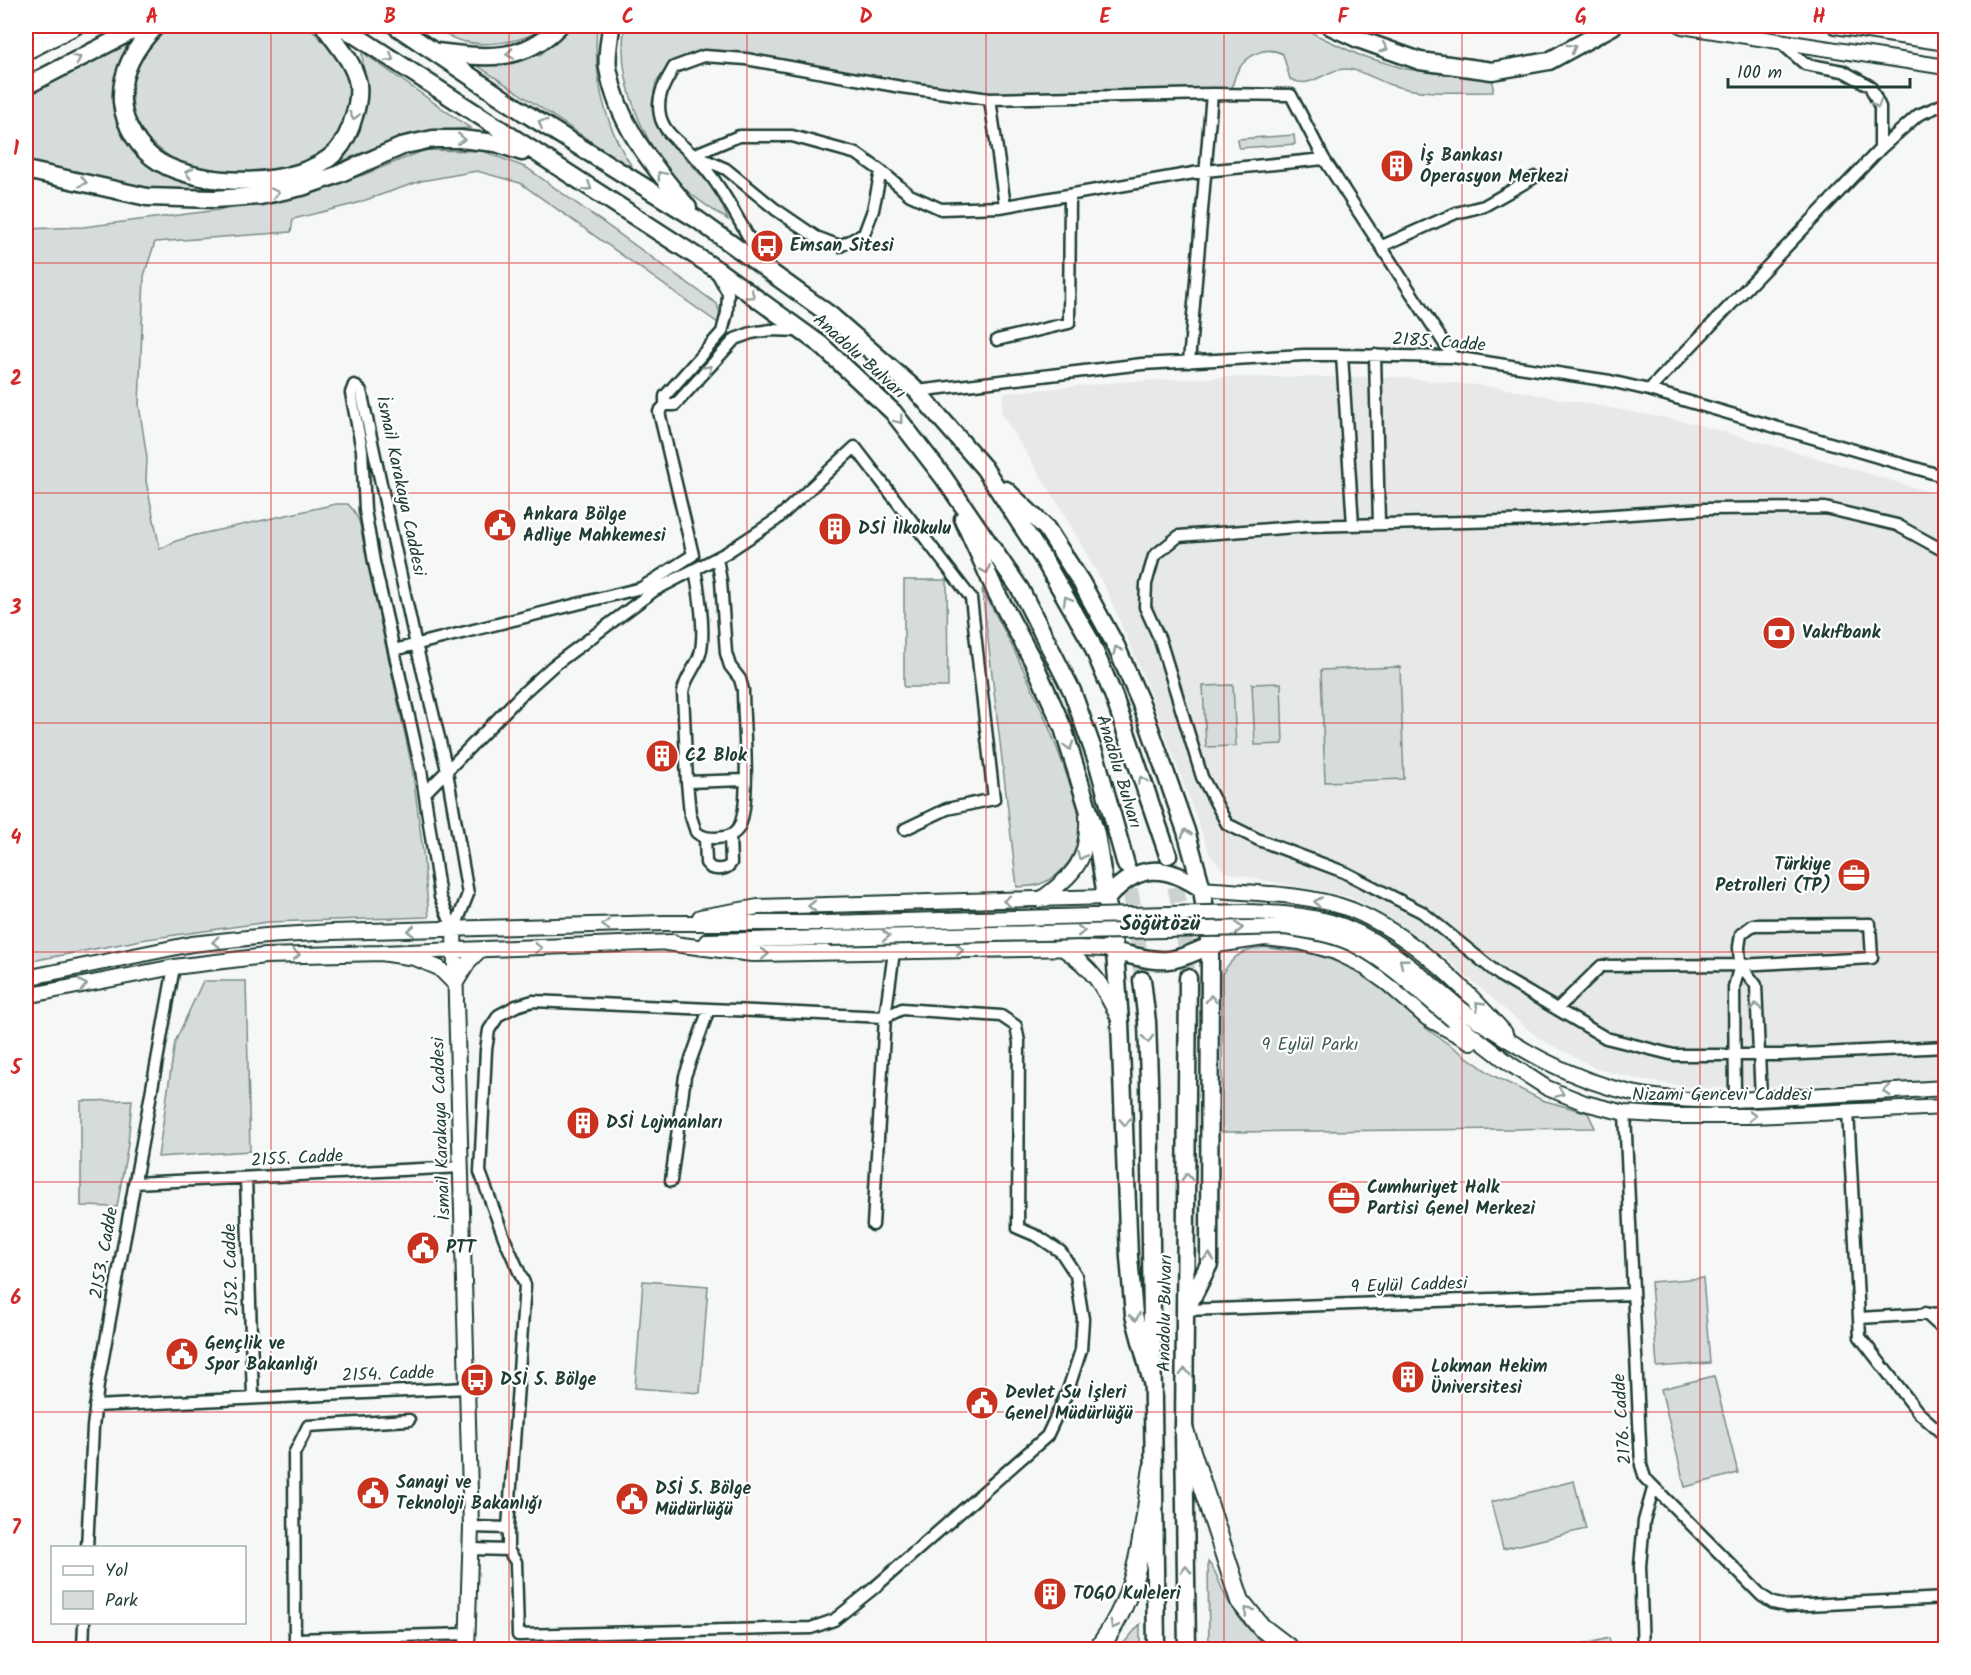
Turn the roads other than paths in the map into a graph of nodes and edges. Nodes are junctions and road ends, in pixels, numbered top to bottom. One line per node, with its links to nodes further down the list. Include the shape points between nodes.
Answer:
1 (54, 26): 14 (main road)
2 (75, 26): 17 (main road)
3 (142, 26): 20 (main road, one-way to 3)
4 (156, 26): 5 (main road, one-way to 4, via 348,60 358,84 351,130 336,152 310,169 264,180 240,181 218,180 172,168 148,153 132,133 123,108 123,81 137,48)
5 (324, 26)
6 (341, 26): 27 (main road, Anadolu Bulvarı, one-way to 27)
7 (396, 26): 18 (main road, Anadolu Bulvarı)
8 (559, 26): 18 (main road, one-way to 18, via 524,52 472,56)
9 (611, 26): 34 (main road, one-way to 9, via 644,156 621,112 608,66)
10 (1330, 26): 11 (main road, one-way to 11, via 1420,61 1492,71 1549,61)
11 (1613, 26)
12 (1682, 26): 15 (street)
13 (1835, 26): 16 (street)
14 (26, 36)
15 (1780, 42): 19 (street); 24 (street, one-way to 24, via 1805,64 1843,71 1870,86 1880,107)
16 (1946, 43)
17 (26, 51)
18 (435, 52): 34 (main road, Anadolu Bulvarı, one-way to 18)
19 (1946, 67)
20 (26, 86)
21 (1212, 94): 22 (street); 26 (street, via 1291,95); 30 (street)
22 (990, 99): 25 (street, via 746,59 704,56 674,67 660,93 660,116 672,137); 33 (street)
23 (1946, 103): 24 (street, via 1918,114)
24 (1880, 148): 44 (street)
25 (693, 154): 29 (street, via 740,136 792,136 857,154); 29 (street, via 726,169 775,210 816,237 840,246 864,234); 36 (street, via 712,177)
26 (1324, 159): 30 (street); 35 (street)
27 (551, 163): 28 (main road, one-way to 27, via 147,197 205,199 260,196 302,187 405,145 433,140 496,143); 37 (main road, Anadolu Bulvarı, one-way to 37)
28 (26, 170)
29 (881, 171): 33 (street, via 910,195 941,209)
30 (1205, 171): 32 (street); 43 (street)
31 (1535, 177): 35 (street, via 1484,206 1455,213)
32 (1070, 195): 33 (street); 39 (street, via 1069,323)
33 (1005, 206)
34 (698, 220): 36 (main road, Anadolu Bulvarı)
35 (1382, 246): 42 (street)
36 (766, 268): 45 (main road, Anadolu Bulvarı, via 830,315)
37 (716, 269): 38 (main road, Anadolu Bulvarı, one-way to 38); 46 (street, via 728,293 722,332 665,396)
38 (802, 331): 46 (street, one-way to 38, via 675,405 735,339 771,330); 49 (main road, Anadolu Bulvarı, one-way to 49, via 893,412)
39 (997, 340)
40 (1342, 355): 41 (street, 2185. Cadde); 43 (street, 2185. Cadde); 51 (street)
41 (1375, 355): 42 (street, 2185. Cadde); 50 (street)
42 (1453, 357): 44 (street, 2185. Cadde)
43 (1189, 362): 45 (street, 2185. Cadde)
44 (1649, 390): 48 (street, 2185. Cadde)
45 (916, 391): 47 (main road, Anadolu Bulvarı)
46 (665, 405): 55 (street, via 659,412 693,555 641,588)
47 (984, 468): 65 (main road, Anadolu Bulvarı, one-way to 47, via 1114,697 1090,640); 67 (main road, one-way to 47, via 1146,717 1116,646 1046,528)
48 (1946, 477)
49 (944, 478): 61 (main road, one-way to 61, via 1063,728); 66 (main road, Anadolu Bulvarı, via 1020,589 1071,691 1097,761)
50 (1379, 524): 51 (street); 52 (street, via 1539,520 1705,509 1825,508 1897,525)
51 (1353, 525): 88 (street, via 1179,536 1154,556 1146,584 1145,607 1160,640 1202,777 1227,824 1344,872 1422,912 1502,977)
52 (1946, 552)
53 (717, 558): 54 (street); 58 (street, via 726,653 743,690); 62 (street, via 776,520 855,447 971,598 994,799 947,809)
54 (695, 569): 57 (street, via 655,590 553,666); 59 (street, via 701,649 682,692)
55 (416, 645): 56 (street); 56 (street, İsmail Karakaya Caddesi, via 361,391 354,385 351,393 362,450 365,510); 57 (street, İsmail Karakaya Caddesi)
56 (394, 650): 60 (street, İsmail Karakaya Caddesi)
57 (447, 771): 60 (street); 71 (street, İsmail Karakaya Caddesi, via 468,894)
58 (745, 780): 59 (street); 63 (street, via 744,811)
59 (687, 782): 64 (street, via 694,829)
60 (425, 793): 71 (street, İsmail Karakaya Caddesi, via 440,897)
61 (1086, 799): 68 (main road); 69 (street, one-way to 69, via 1088,838 1083,856 1072,873)
62 (905, 830)
63 (730, 836): 64 (street); 64 (street, via 731,863 720,869 706,863)
64 (705, 838)
65 (1168, 855)
66 (1126, 865)
67 (1202, 889): 68 (main road, via 1184,876 1157,872 1135,874); 73 (main road); 93 (street, Nizami Gencevi Caddesi, one-way to 67, via 1476,1000 1420,951 1352,910 1311,900)
68 (1108, 897): 69 (street); 78 (main road)
69 (1040, 900): 70 (street, one-way to 70, via 758,907)
70 (664, 923): 71 (street, one-way to 71); 89 (street, Nizami Gencevi Caddesi, one-way to 70, bridge, via 1398,957 1369,938 1332,922 1291,914)
71 (454, 930): 76 (street, İsmail Karakaya Caddesi); 82 (street, one-way to 82, via 332,932 192,944)
72 (666, 943): 75 (street, one-way to 72); 77 (street, one-way to 77, via 752,954); 89 (street, Nizami Gencevi Caddesi, one-way to 89, bridge, via 1285,927 1324,934 1357,946)
73 (1210, 946): 78 (main road, via 1168,960); 96 (street, Nizami Gencevi Caddesi, via 1265,938 1333,951 1387,983 1427,1018); 109 (main road, one-way to 73, via 1209,1264)
74 (1062, 948): 77 (street, one-way to 74); 78 (street); 91 (street, via 1083,962 1103,986)
75 (480, 950): 76 (street); 85 (street)
76 (454, 951): 79 (street); 85 (street, İsmail Karakaya Caddesi)
77 (894, 952): 90 (street)
78 (1115, 952): 91 (main road)
79 (381, 953): 81 (street, one-way to 79, via 265,956); 85 (street, via 415,958 440,968)
80 (1740, 965): 80 (street, via 1741,934 1753,925 1870,924 1872,958); 88 (street, via 1601,966); 94 (street, one-way to 80, via 1756,985); 95 (street, via 1734,987)
81 (174, 967): 86 (street, one-way to 81); 106 (street, 2153. Cadde)
82 (26, 978)
83 (1188, 978): 109 (main road, Anadolu Bulvarı, one-way to 83)
84 (1142, 980): 114 (main road, Anadolu Bulvarı, one-way to 114, via 1149,1080)
85 (455, 984): 103 (street, İsmail Karakaya Caddesi)
86 (26, 996)
87 (709, 1009): 90 (street); 105 (street, via 685,1076); 124 (street, via 534,1001 499,1016 489,1030 480,1172 525,1285)
88 (1557, 1009): 95 (street, via 1606,1038 1674,1055)
89 (1459, 1016): 93 (street, Nizami Gencevi Caddesi); 96 (street, Nizami Gencevi Caddesi)
90 (885, 1017): 107 (street); 127 (street, via 902,1009 990,1015 1001,1016 1016,1026 1018,1228 1060,1252 1076,1275 1083,1319 1082,1350 1068,1393 1047,1436 858,1601 834,1620 811,1628 518,1635 516,1562)
91 (1120, 1022): 114 (main road, one-way to 114, via 1132,1304)
92 (1946, 1047): 94 (street)
93 (1519, 1048): 98 (street, Nizami Gencevi Caddesi, via 1557,1068 1633,1093)
94 (1758, 1054): 95 (street); 99 (street)
95 (1735, 1055): 98 (street)
96 (1510, 1064): 102 (street, Nizami Gencevi Caddesi, one-way to 102, via 1547,1088)
97 (1946, 1088): 99 (street, Nizami Gencevi Caddesi, one-way to 99)
98 (1735, 1099): 99 (street, Nizami Gencevi Caddesi)
99 (1761, 1099)
100 (1946, 1107): 101 (street, Nizami Gencevi Caddesi)
101 (1848, 1111): 102 (street, Nizami Gencevi Caddesi, one-way to 101, via 1752,1116); 112 (street)
102 (1625, 1113): 108 (street, 2176. Cadde)
103 (462, 1167): 104 (street, 2155. Cadde); 115 (street, İsmail Karakaya Caddesi)
104 (246, 1178): 106 (street, 2155. Cadde); 116 (street, 2152. Cadde)
105 (671, 1181)
106 (134, 1183): 117 (street, 2153. Cadde)
107 (873, 1225)
108 (1633, 1294): 109 (street, 9 Eylül Caddesi); 122 (street, 2176. Cadde, via 1641,1465)
109 (1186, 1310): 119 (main road, Anadolu Bulvarı, one-way to 109)
110 (1925, 1313): 111 (street); 112 (street); 113 (street)
111 (1946, 1313)
112 (1859, 1318): 120 (street, via 1860,1337 1918,1412)
113 (1946, 1332)
114 (1153, 1386): 121 (main road, Anadolu Bulvarı)
115 (466, 1388): 116 (street, 2154. Cadde); 123 (street, İsmail Karakaya Caddesi)
116 (253, 1397): 117 (street, 2154. Cadde)
117 (95, 1406): 125 (street, 2153. Cadde)
118 (409, 1419): 131 (street, via 308,1426 294,1454)
119 (1185, 1430): 136 (main road, Anadolu Bulvarı, one-way to 119); 137 (highway, one-way to 119, via 1262,1627 1240,1601)
120 (1946, 1437)
121 (1153, 1468): 134 (highway, one-way to 134, via 1137,1568 1127,1601); 135 (main road, Anadolu Bulvarı)
122 (1653, 1489): 128 (street, 2176. Cadde, via 1773,1603 1786,1606); 138 (street, via 1644,1521 1640,1566)
123 (471, 1527): 124 (street); 126 (street, İsmail Karakaya Caddesi)
124 (508, 1528): 127 (street)
125 (87, 1546)
126 (471, 1549): 127 (street); 130 (street, İsmail Karakaya Caddesi)
127 (508, 1550)
128 (1946, 1598)
129 (84, 1624): 132 (street)
130 (467, 1634): 131 (street); 133 (street, İsmail Karakaya Caddesi)
131 (295, 1645)
132 (83, 1650)
133 (467, 1650)
134 (1097, 1650)
135 (1156, 1650)
136 (1187, 1650)
137 (1291, 1650)
138 (1642, 1650)

